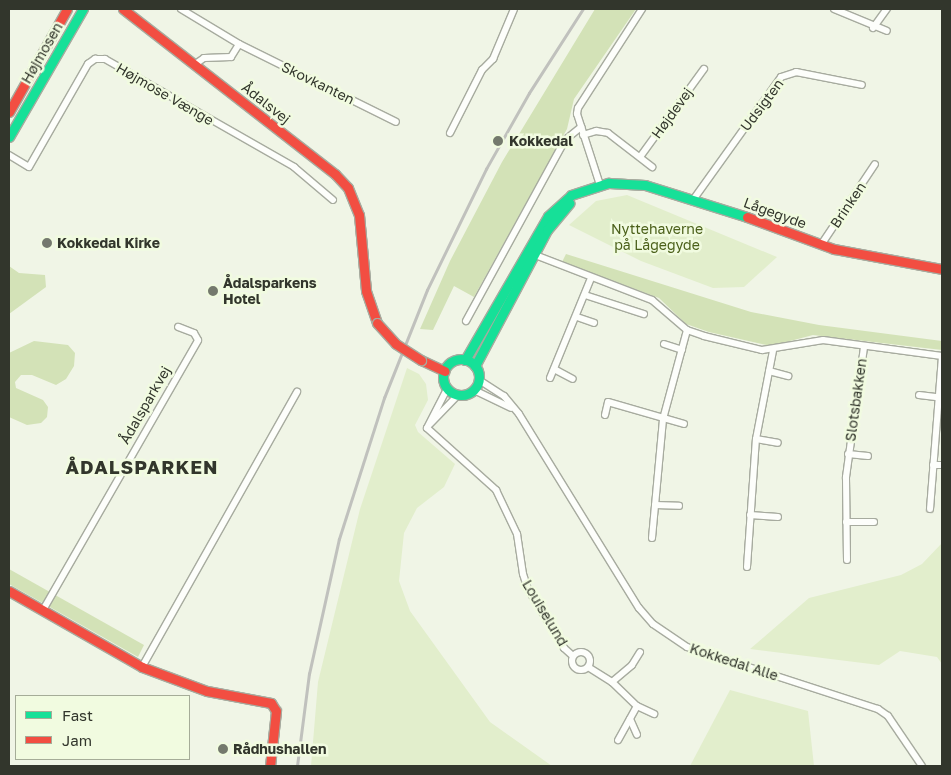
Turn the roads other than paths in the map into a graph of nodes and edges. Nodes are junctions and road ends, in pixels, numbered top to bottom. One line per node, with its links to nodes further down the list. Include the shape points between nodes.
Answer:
1 (66, 9): 15 (street, Højmosen)
2 (83, 9): 20 (street, Højmosen)
3 (123, 9): 12 (street, Ådalsvej)
4 (181, 9): 11 (street, Skovkanten)
5 (514, 9): 18 (street, via 493,59 482,70)
6 (642, 9): 17 (street, via 581,101 577,114)
7 (834, 9): 9 (street)
8 (888, 9): 9 (street)
9 (873, 28): 10 (street)
10 (887, 31)
11 (239, 44): 12 (street, via 231,57 204,58); 16 (street, Skovkanten)
12 (194, 65): 47 (street, Ådalsvej, bridge, via 335,174 354,199 362,239 366,291 378,322 396,344)
13 (704, 68): 22 (street, Højdevej)
14 (862, 85): 27 (street, Udsigten, via 796,72 781,76)
15 (9, 112)
16 (396, 122)
17 (581, 127): 19 (street); 35 (street, via 565,140)
18 (450, 134)
19 (584, 135): 22 (street, via 596,131 608,133); 25 (street)
20 (9, 137)
21 (9, 155): 26 (street, Højmose Vænge, via 29,167 88,64 95,59 105,59 294,167)
22 (640, 157): 24 (street)
23 (875, 164): 28 (street, Brinken)
24 (652, 167)
25 (600, 185): 27 (street, Lågegyde, via 634,182); 29 (street, Lågegyde, via 564,208); 29 (street, Lågegyde, via 571,195 552,211)
26 (333, 200)
27 (694, 200): 28 (street, Lågegyde, via 762,221)
28 (821, 245): 30 (street, Lågegyde)
29 (530, 253): 31 (street, Slotsbakken); 44 (street, Lågegyde); 45 (street, Lågegyde)
30 (942, 269)
31 (591, 278): 32 (street); 38 (street, Slotsbakken, via 652,300)
32 (585, 295): 33 (street); 34 (street)
33 (644, 314)
34 (577, 317): 36 (street); 46 (street)
35 (466, 321)
36 (594, 323)
37 (178, 327): 81 (street, Ådalsparkvej, via 194,333 198,340)
38 (687, 330): 41 (street); 42 (street, Slotsbakken)
39 (664, 344): 41 (street)
40 (864, 347): 42 (street, Slotsbakken, via 812,340); 43 (street, Slotsbakken); 66 (street, Slotsbakken)
41 (682, 350): 61 (street)
42 (773, 351): 48 (street)
43 (942, 356): 58 (street, Slotsbakken)
44 (465, 360): 45 (street); 47 (street, via 453,362)
45 (475, 366): 52 (street)
46 (554, 369): 50 (street); 51 (street)
47 (444, 371): 53 (street)
48 (769, 371): 49 (street); 64 (street)
49 (788, 376)
50 (550, 378)
51 (573, 379)
52 (479, 380): 54 (street); 59 (street, Kokkedal Alle, via 504,396)
53 (447, 389): 56 (street); 63 (street)
54 (474, 390): 56 (street); 59 (street)
55 (297, 392): 84 (street)
56 (458, 395): 63 (street)
57 (919, 395): 58 (street)
58 (940, 397): 68 (street, Slotsbakken)
59 (517, 411): 93 (street, Kokkedal Alle, via 639,608 653,624 687,647 878,709 888,716)
60 (604, 416): 61 (street, via 608,402)
61 (663, 419): 62 (street); 70 (street)
62 (684, 424)
63 (429, 425): 83 (street, Louiselund, via 427,428 496,490 517,534 528,589 564,648)
64 (756, 439): 65 (street); 73 (street)
65 (778, 443)
66 (848, 454): 67 (street, Slotsbakken); 75 (street, Slotsbakken)
67 (868, 456)
68 (933, 465): 69 (street); 72 (street, Slotsbakken)
69 (942, 465)
70 (655, 505): 71 (street); 77 (street)
71 (680, 506)
72 (930, 509)
73 (750, 515): 74 (street); 79 (street)
74 (778, 517)
75 (846, 522): 76 (street); 78 (street, Slotsbakken)
76 (874, 522)
77 (652, 538)
78 (847, 560)
79 (747, 567)
80 (9, 591): 81 (street)
81 (43, 610): 84 (street)
82 (640, 652): 86 (street)
83 (573, 656): 85 (street, via 574,667 579,670); 85 (street, via 580,651 586,653 590,661)
84 (142, 667): 92 (street, via 207,691 267,702 273,706 276,711)
85 (588, 667): 86 (street)
86 (612, 682): 87 (street)
87 (637, 706): 88 (street); 89 (street)
88 (654, 714)
89 (630, 719): 90 (street); 91 (street)
90 (637, 734)
91 (618, 740)
92 (270, 766)
93 (922, 766)

